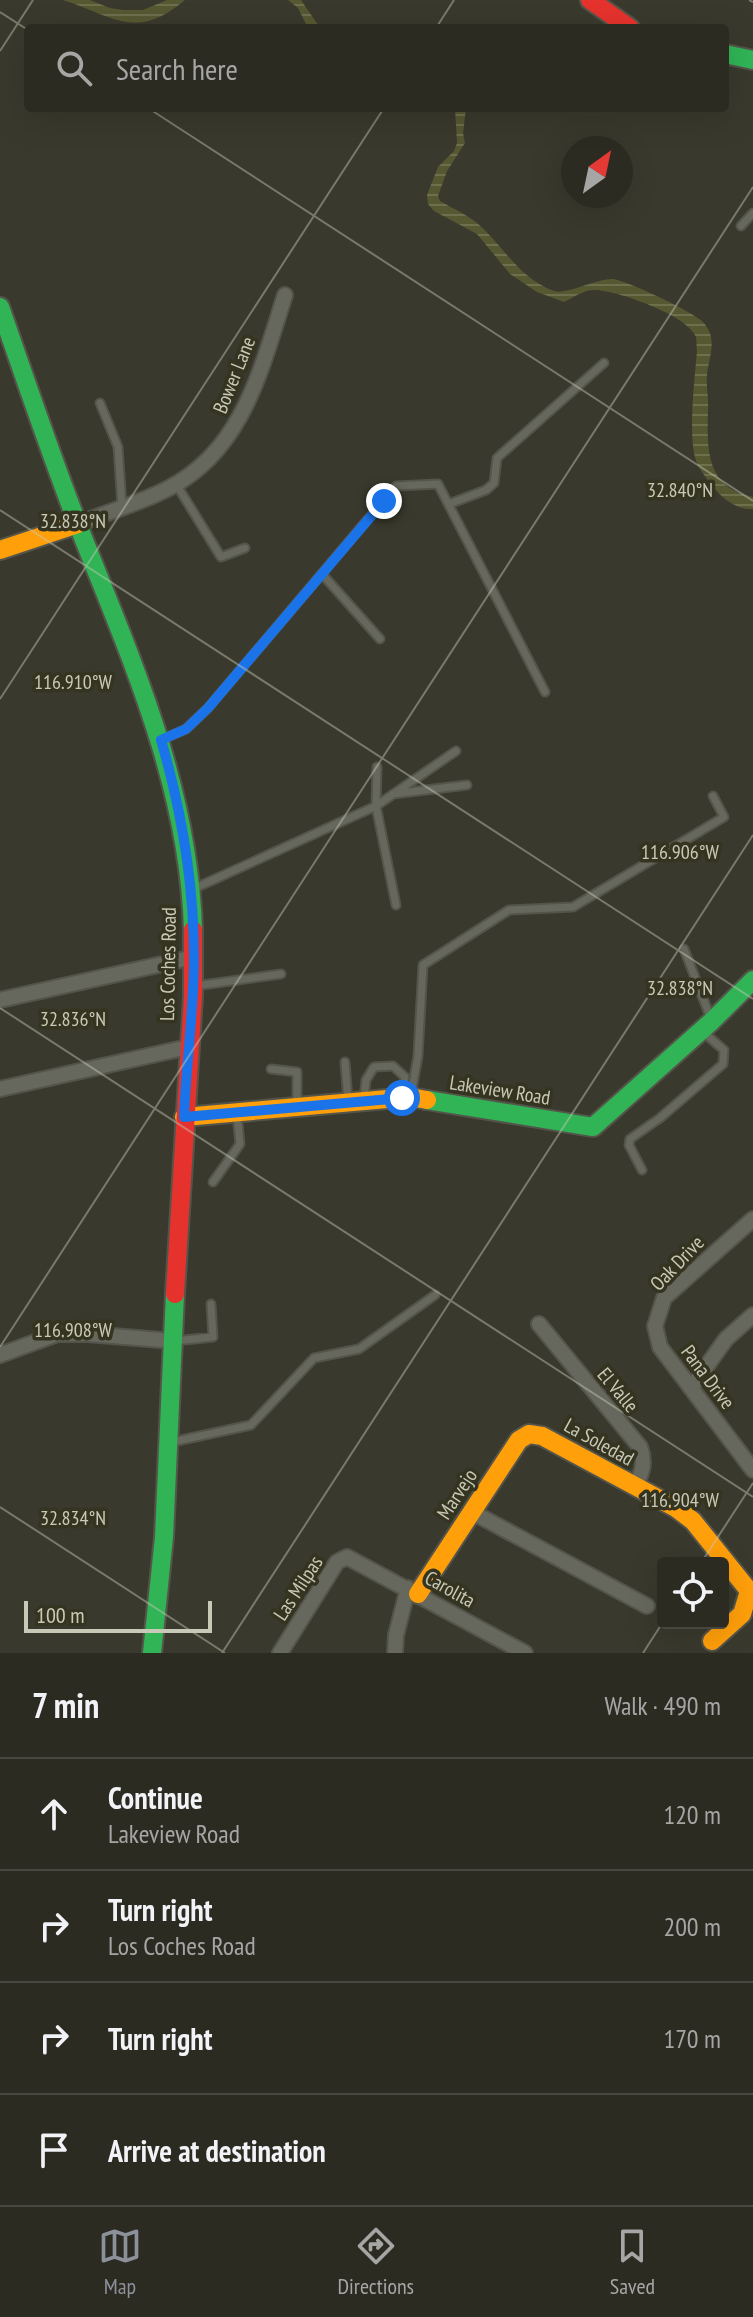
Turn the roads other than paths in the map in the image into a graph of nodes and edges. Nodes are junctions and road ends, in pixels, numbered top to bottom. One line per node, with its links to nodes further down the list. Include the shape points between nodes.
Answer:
1 (590, 0): 2 (main road)
2 (624, 24)
3 (729, 55): 4 (main road)
4 (753, 60)
5 (753, 213): 6 (lane)
6 (741, 226)
7 (285, 295): 11 (street, Bower Lane, via 238,424 218,452)
8 (0, 307): 14 (main road, Los Coches Road)
9 (604, 363): 12 (lane, via 497,458 494,483)
10 (100, 403): 13 (lane, via 118,447)
11 (176, 484): 13 (street, Bower Lane); 15 (lane, via 221,557)
12 (449, 504): 17 (lane, via 438,484 396,486); 19 (lane)
13 (122, 506): 14 (street, Bower Lane)
14 (78, 524): 16 (main road); 20 (main road, Los Coches Road)
15 (245, 548)
16 (0, 550)
17 (322, 574): 18 (lane); 20 (lane, via 208,708 186,729)
18 (380, 639)
19 (545, 692)
20 (161, 740): 27 (main road, Los Coches Road, via 183,821)
21 (456, 751): 24 (lane)
22 (377, 767): 26 (lane)
23 (467, 785): 24 (lane)
24 (391, 794): 26 (lane)
25 (713, 796): 40 (lane, via 724,817 573,907 509,910 423,965 415,1080)
26 (376, 806): 27 (lane); 28 (lane)
27 (191, 889): 30 (main road, Los Coches Road)
28 (396, 905)
29 (684, 949): 35 (lane)
30 (194, 957): 33 (main road, Los Coches Road); 34 (street)
31 (281, 974): 33 (lane)
32 (753, 980): 35 (main road, Lakeview Road)
33 (193, 986): 36 (main road, Los Coches Road)
34 (0, 1000)
35 (706, 1026): 40 (main road, Lakeview Road, via 593,1127); 45 (lane, via 724,1050 723,1064 630,1139)
36 (188, 1047): 39 (street); 44 (main road, Los Coches Road)
37 (345, 1062): 41 (lane)
38 (271, 1069): 42 (lane, via 297,1072)
39 (0, 1089)
40 (406, 1098): 41 (main road, Lakeview Road); 41 (lane, via 405,1077 393,1066 374,1067)
41 (356, 1102): 42 (main road, Lakeview Road)
42 (297, 1107): 43 (main road, Lakeview Road)
43 (237, 1112): 44 (main road, Lakeview Road); 46 (lane, via 240,1144)
44 (184, 1117): 52 (main road, Los Coches Road)
45 (642, 1170)
46 (213, 1182)
47 (753, 1219): 53 (street, Oak Drive, via 664,1298 655,1326)
48 (435, 1295): 57 (lane, via 359,1349 314,1358 251,1425)
49 (211, 1304): 52 (lane, via 213,1337)
50 (753, 1315): 55 (street, via 726,1339)
51 (539, 1324): 59 (street, El Valle, via 640,1447 643,1473)
52 (173, 1341): 54 (street, via 57,1334); 57 (main road, Los Coches Road)
53 (660, 1347): 55 (street, Pana Drive)
54 (0, 1355)
55 (691, 1388): 58 (street, Pana Drive)
56 (542, 1436): 59 (main road, La Soledad); 60 (main road, Marvejo, via 529,1434 519,1440)
57 (169, 1443): 66 (main road, Los Coches Road)
58 (752, 1466)
59 (635, 1487): 64 (main road, La Soledad, via 693,1521 749,1591 742,1616)
60 (472, 1512): 62 (main road, Marvejo); 63 (street)
61 (356, 1560): 62 (street, Carolita); 67 (street, Las Milpas, via 337,1562)
62 (413, 1591): 65 (street, Carolita); 68 (street, via 396,1635)
63 (647, 1606)
64 (712, 1641)
65 (515, 1651)
66 (152, 1653)
67 (280, 1653)
68 (395, 1653)

